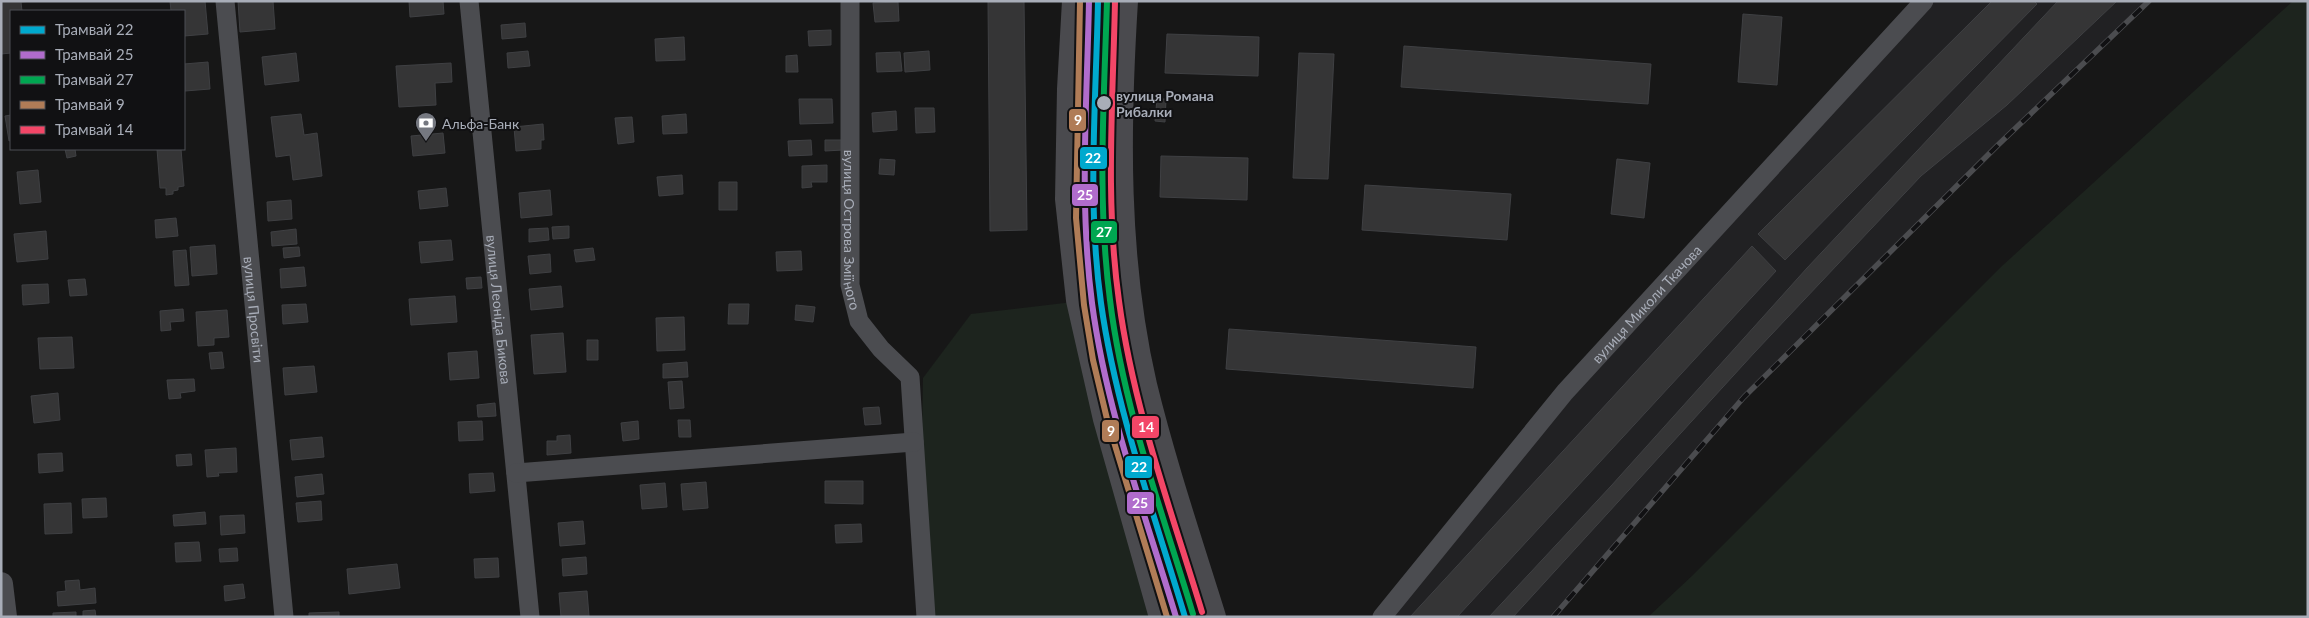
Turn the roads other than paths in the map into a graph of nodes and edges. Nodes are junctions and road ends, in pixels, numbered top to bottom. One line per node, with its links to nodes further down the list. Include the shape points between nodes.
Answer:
1 (225, 1): 11 (street, вулиця Просвіти)
2 (469, 1): 8 (street, вулиця Леоніда Бикова)
3 (850, 1): 7 (street, вулиця Острова Зміїного, via 850,285 859,321 910,378)
4 (1075, 1): 14 (main road, via 1068,199 1080,300 1118,462)
5 (1125, 1): 15 (main road, via 1119,148 1123,241 1129,290 1144,384)
6 (1924, 1): 16 (street, вулиця Миколи Ткачова, via 1565,392)
7 (914, 442): 8 (street); 13 (street, вулиця Острова Зміїного)
8 (516, 473): 12 (street, вулиця Леоніда Бикова)
9 (1, 584): 10 (street)
10 (5, 617)
11 (284, 617)
12 (530, 617)
13 (926, 617)
14 (1162, 617)
15 (1213, 617)
16 (1382, 617)

